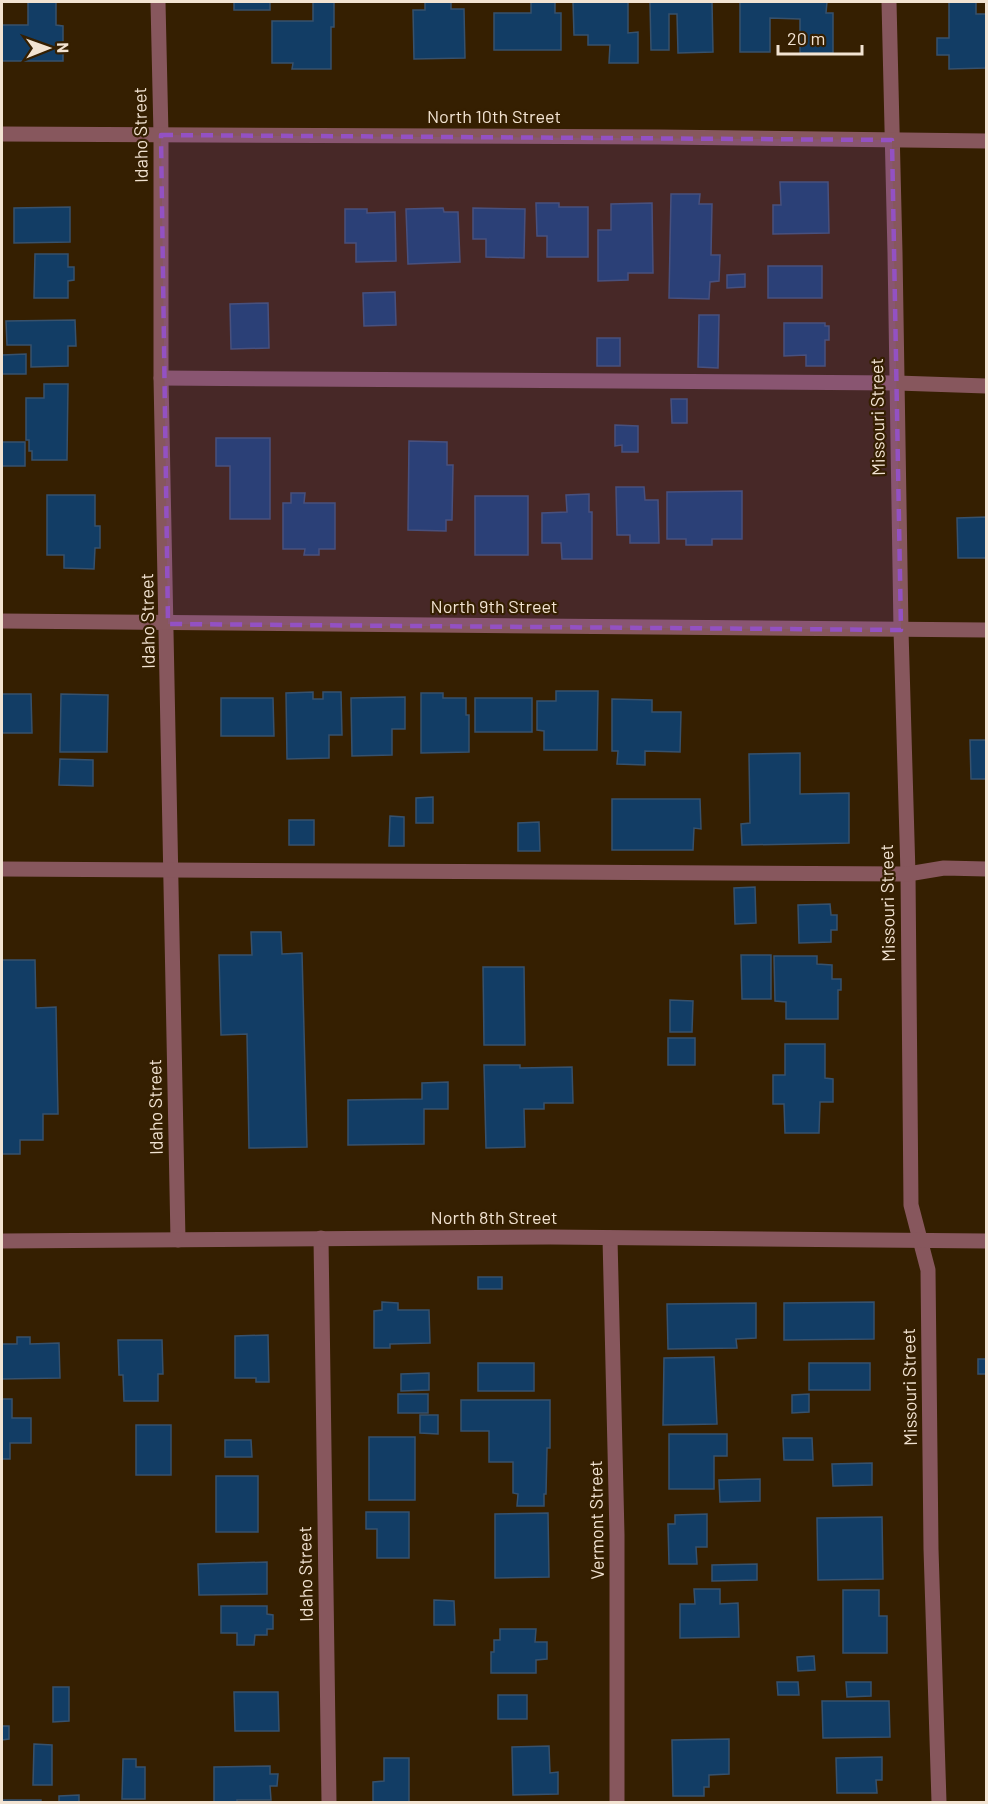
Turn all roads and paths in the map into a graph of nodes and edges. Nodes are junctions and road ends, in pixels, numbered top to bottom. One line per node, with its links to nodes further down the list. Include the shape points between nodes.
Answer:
1 (158, 2): 4 (street, Idaho Street)
2 (889, 2): 5 (street, Missouri Street)
3 (2, 134): 4 (street, North 10th Street)
4 (161, 135): 5 (street, North 10th Street); 7 (street, Idaho Street)
5 (892, 140): 6 (street, North 10th Street); 8 (street, Missouri Street)
6 (987, 141)
7 (161, 378): 8 (street); 11 (street, Idaho Street)
8 (897, 382): 9 (street); 12 (street, Missouri Street)
9 (987, 386)
10 (2, 621): 11 (street, North 9th Street)
11 (168, 624): 12 (street, North 9th Street); 16 (street, Idaho Street)
12 (900, 630): 13 (street, North 9th Street); 17 (street, Missouri Street)
13 (987, 630)
14 (2, 869): 16 (street)
15 (987, 869): 17 (street, via 944,868)
16 (171, 870): 17 (street); 20 (street, Idaho Street)
17 (908, 874): 21 (street, Missouri Street, via 912,1205)
18 (321, 1238): 19 (street, North 8th Street); 20 (street, North 8th Street); 24 (street, Idaho Street)
19 (610, 1238): 21 (street, North 8th Street); 25 (street, Vermont Street, via 617,1535)
20 (178, 1240): 22 (street, North 8th Street)
21 (920, 1240): 23 (street, North 8th Street); 26 (street, Missouri Street, via 928,1270)
22 (2, 1241)
23 (987, 1241)
24 (329, 1803)
25 (617, 1803)
26 (939, 1803)

